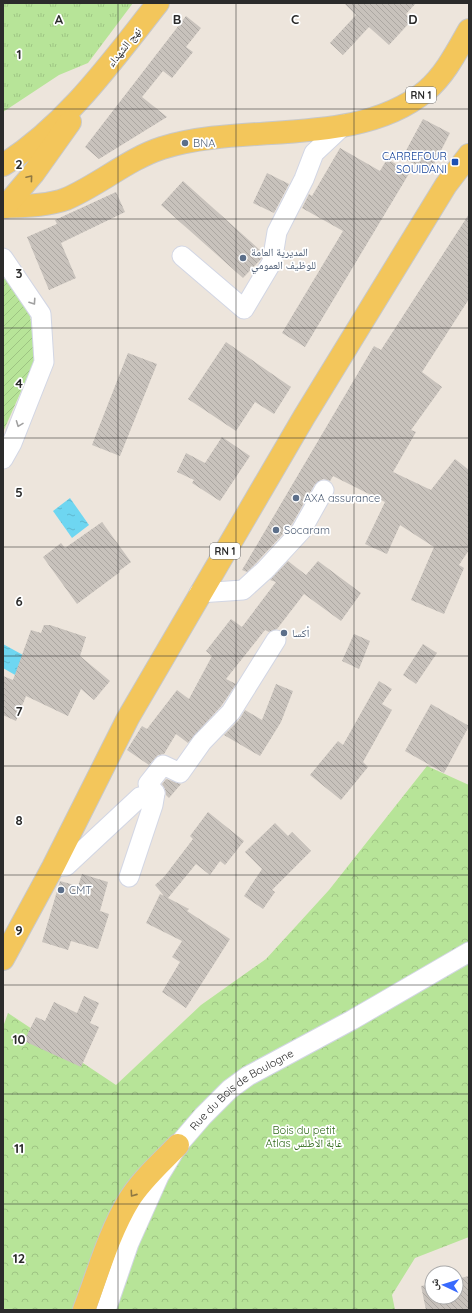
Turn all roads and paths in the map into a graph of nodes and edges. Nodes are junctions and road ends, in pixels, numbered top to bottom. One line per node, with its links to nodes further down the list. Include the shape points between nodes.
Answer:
1 (158, 3): 3 (main road, نهج الشهداء)
2 (469, 30): 4 (main road, RN 1, via 449,65 426,91 388,113)
3 (89, 90): 5 (main road); 7 (main road, via 37,142); 8 (main road, one-way to 3, via 50,152)
4 (345, 124): 8 (main road, RN 1, via 172,145 131,162 66,199); 9 (street, via 314,153 277,232 272,262 244,309)
5 (3, 151)
6 (469, 155): 13 (main road, RN 1, via 442,192)
7 (3, 165)
8 (4, 207)
9 (182, 256)
10 (3, 258): 11 (street, one-way to 11, via 41,314 44,362 12,443)
11 (3, 459)
12 (324, 490): 13 (street, via 301,531 243,590)
13 (199, 594): 16 (main road, RN 1, via 128,718)
14 (276, 640): 15 (street, via 231,712 202,742 180,773 163,765 148,784)
15 (155, 793): 16 (street, via 140,797 66,866); 17 (street)
16 (53, 867): 18 (main road, RN 1)
17 (129, 877)
18 (34, 902): 19 (street); 21 (main road, RN 1)
19 (3, 935)
20 (469, 952): 22 (street, Rue du Bois de Boulogne, via 352,1020 248,1076 230,1089)
21 (3, 959)
22 (178, 1145): 23 (main road, one-way to 23, via 139,1186 127,1204 114,1229); 24 (street, Rue du Bois de Boulogne, via 159,1176 142,1212)
23 (84, 1310)
24 (106, 1310)

